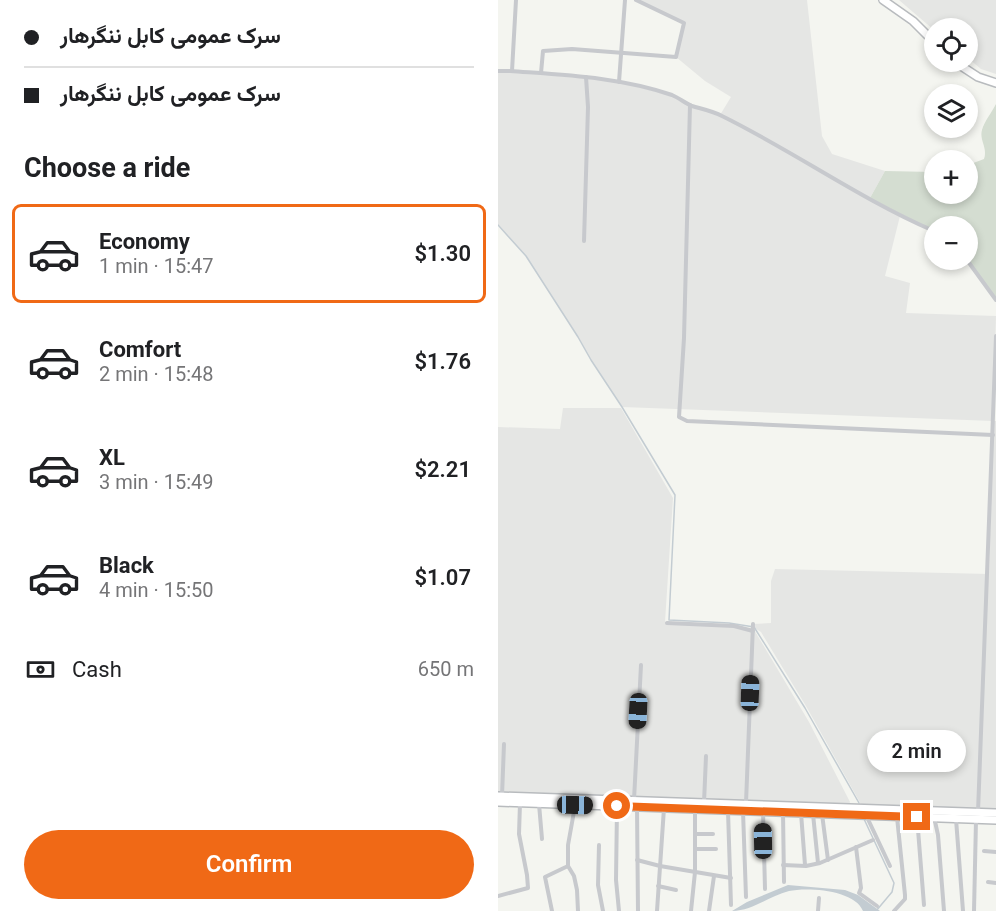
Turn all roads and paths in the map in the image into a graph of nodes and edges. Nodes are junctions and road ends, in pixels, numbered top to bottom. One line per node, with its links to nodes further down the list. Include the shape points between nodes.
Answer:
1 (516, 0): 7 (street)
2 (625, 0): 6 (street)
3 (636, 0): 6 (street, via 684,23 676,57)
4 (883, 0): 5 (highway)
5 (924, 32)
6 (620, 51): 10 (street, via 543,51); 12 (street)
7 (512, 71): 8 (street); 10 (street)
8 (498, 72)
9 (970, 72): 13 (highway)
10 (541, 73): 11 (street)
11 (586, 77): 12 (street); 16 (street)
12 (619, 82): 14 (street, via 673,96)
13 (996, 83)
14 (690, 105): 15 (street, via 720,115); 20 (street, via 679,417 687,421)
15 (924, 227)
16 (584, 241)
17 (974, 270): 18 (street)
18 (996, 300)
19 (996, 336): 20 (street)
20 (993, 435): 49 (street)
21 (668, 623): 23 (street, via 734,626)
22 (753, 624): 23 (street)
23 (753, 632): 36 (street)
24 (640, 665): 31 (street)
25 (504, 744): 27 (street)
26 (706, 756): 29 (street)
27 (500, 799): 28 (highway); 31 (highway)
28 (520, 803): 30 (highway); 78 (street, via 519,834 528,888)
29 (704, 803): 31 (highway); 36 (highway)
30 (539, 804): 32 (highway); 53 (street)
31 (635, 804): 33 (highway); 34 (highway); 61 (street)
32 (575, 805): 33 (highway); 66 (street)
33 (617, 806): 87 (street)
34 (664, 807): 35 (highway); 67 (street)
35 (694, 808): 37 (highway); 51 (street)
36 (745, 808): 37 (highway); 38 (highway); 49 (highway); 79 (street)
37 (728, 810): 71 (street)
38 (763, 811): 39 (highway); 76 (street)
39 (783, 812): 40 (highway); 64 (street)
40 (801, 812): 41 (highway); 65 (street)
41 (813, 813): 42 (highway); 63 (street)
42 (822, 813): 44 (highway); 62 (street)
43 (996, 813): 49 (highway)
44 (866, 814): 45 (highway); 68 (street)
45 (897, 816): 47 (highway); 93 (street, via 905,898)
46 (934, 816): 47 (highway); 48 (highway); 94 (street)
47 (917, 817): 82 (street)
48 (956, 817): 49 (highway); 95 (street)
49 (977, 817): 50 (highway); 96 (street)
50 (996, 820)
51 (695, 834): 52 (street); 57 (street)
52 (712, 834)
53 (542, 839)
54 (873, 840): 56 (street)
55 (598, 845): 86 (street, via 598,885)
56 (856, 847): 62 (street); 83 (street, via 859,893)
57 (695, 849): 58 (street); 69 (street)
58 (716, 849)
59 (984, 851): 60 (street)
60 (996, 852)
61 (637, 860): 67 (street); 88 (street)
62 (828, 860): 63 (street)
63 (818, 863): 65 (street)
64 (783, 865): 65 (street); 72 (street)
65 (805, 865)
66 (568, 866): 84 (street, via 545,877); 85 (street, via 574,876)
67 (660, 866): 69 (street); 75 (street)
68 (890, 866)
69 (695, 872): 70 (street); 90 (street)
70 (714, 876): 71 (street); 91 (street)
71 (731, 878): 81 (street)
72 (784, 882)
73 (988, 882): 74 (street)
74 (996, 883)
75 (658, 886): 77 (street); 89 (street)
76 (765, 889)
77 (676, 890)
78 (498, 896)
79 (746, 897)
80 (819, 898): 92 (street)
81 (731, 904)
82 (924, 905)
83 (877, 906)
84 (552, 911)
85 (578, 911)
86 (603, 911)
87 (619, 911)
88 (638, 911)
89 (657, 911)
90 (691, 911)
91 (709, 911)
92 (818, 911)
93 (894, 911)
94 (944, 911)
95 (963, 911)
96 (974, 911)

